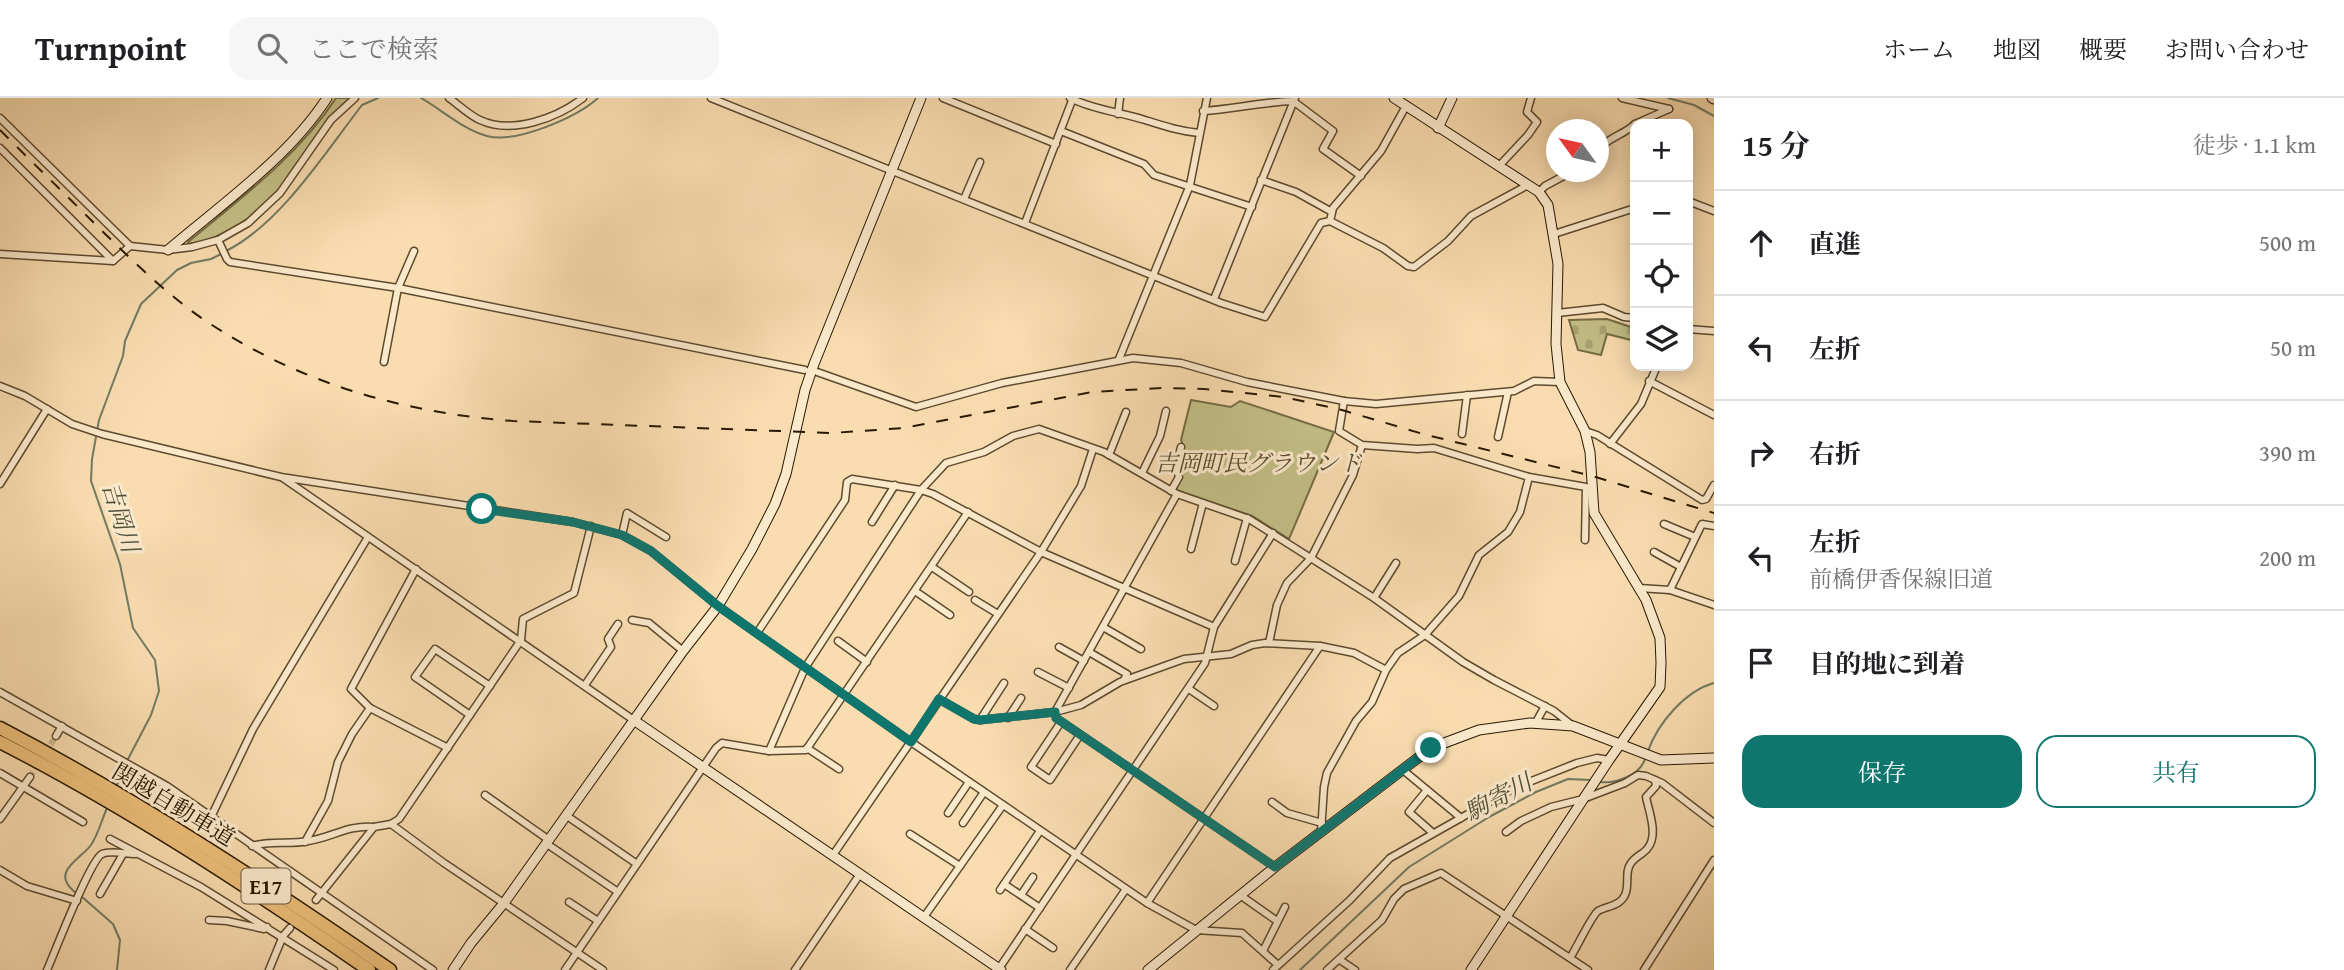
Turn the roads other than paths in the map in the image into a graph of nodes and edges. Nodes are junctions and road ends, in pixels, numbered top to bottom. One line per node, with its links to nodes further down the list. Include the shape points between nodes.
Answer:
1 (327, 98): 48 (street, via 289,147)
2 (355, 98): 46 (street, via 331,120 295,174 265,208)
3 (449, 98): 4 (street, via 475,118 501,126 554,115)
4 (583, 98)
5 (711, 98): 30 (street)
6 (943, 98): 26 (street)
7 (1072, 98): 18 (street); 23 (street)
8 (1121, 98): 18 (street)
9 (1207, 98): 17 (street)
10 (1394, 98): 16 (street)
11 (1452, 98): 21 (street)
12 (1531, 98): 29 (street, via 1527,112 1537,122)
13 (1622, 98): 20 (street, via 1669,109)
14 (919, 99): 30 (street)
15 (1294, 99): 17 (street); 31 (street, via 1333,131 1323,149); 32 (street)
16 (1406, 106): 21 (street); 31 (street)
17 (1203, 111): 24 (street)
18 (1118, 114): 24 (street)
19 (0, 118): 47 (street)
20 (1646, 119)
21 (1438, 128): 29 (street)
22 (1630, 130): 25 (street)
23 (1061, 131): 26 (street); 34 (street, via 1144,163 1154,175)
24 (1199, 133): 34 (street)
25 (1609, 140)
26 (1056, 144): 44 (street)
27 (0, 148): 51 (street)
28 (980, 162): 37 (street)
29 (1499, 166): 35 (street)
30 (891, 170): 37 (street); 121 (street, via 804,390 775,504)
31 (1361, 176): 42 (street)
32 (1261, 180): 39 (street); 42 (street)
33 (1552, 182): 36 (street)
34 (1189, 185): 39 (street); 52 (street)
35 (1528, 185): 36 (street); 43 (street, via 1471,216 1414,267)
36 (1539, 192): 45 (street, via 1548,205)
37 (964, 198): 44 (street)
38 (1693, 203): 41 (street)
39 (1252, 207): 54 (street)
40 (1630, 210): 45 (street)
41 (1714, 211)
42 (1332, 212): 43 (street)
43 (1330, 220): 54 (street, via 1321,223 1265,317)
44 (1025, 223): 52 (street)
45 (1554, 234): 55 (street)
46 (220, 244): 48 (street); 53 (street, via 230,262)
47 (130, 246): 48 (street); 51 (street)
48 (168, 250)
49 (414, 251): 53 (street)
50 (0, 254): 51 (street)
51 (113, 261)
52 (1154, 276): 54 (street); 59 (street)
53 (398, 288): 60 (street); 61 (street)
54 (1214, 299)
55 (1557, 313): 56 (street, via 1603,308); 65 (street)
56 (1630, 318)
57 (1693, 329): 58 (street)
58 (1714, 331)
59 (1119, 359): 63 (street, via 1002,383 916,407); 69 (street, via 1181,363 1247,382)
60 (384, 362)
61 (805, 370)
62 (1654, 371): 64 (street)
63 (817, 372)
64 (1649, 381): 73 (street); 77 (street, via 1641,404)
65 (1560, 382): 67 (street, via 1534,381); 74 (street)
66 (0, 386): 70 (street)
67 (1508, 392): 68 (street); 76 (street)
68 (1467, 395): 69 (street, via 1376,404); 75 (street)
69 (1344, 401): 78 (street, via 1339,431)
70 (47, 409): 83 (street, via 86,430); 85 (street)
71 (1166, 411): 82 (street)
72 (1126, 412): 81 (street)
73 (1714, 415)
74 (1585, 431): 77 (street); 92 (street, via 1590,452)
75 (1462, 433)
76 (1499, 437)
77 (1611, 444): 87 (street, via 1702,500)
78 (1362, 445): 84 (street, via 1434,448); 107 (street, via 1353,475)
79 (1181, 447): 89 (street)
80 (1093, 449): 81 (street); 88 (street, via 1047,430 1032,430 946,463); 105 (street, via 1081,486)
81 (1109, 454): 82 (street)
82 (1142, 473): 89 (street)
83 (281, 477): 96 (street); 100 (street)
84 (1530, 477): 92 (street, via 1586,487); 129 (street, via 1520,512 1508,532 1479,555 1459,596)
85 (0, 484)
86 (895, 485): 88 (street); 94 (street); 128 (street, via 847,482 845,500)
87 (1714, 485)
88 (920, 490): 91 (street); 141 (street)
89 (1174, 493): 90 (street); 113 (street)
90 (1203, 503): 93 (street); 104 (street)
91 (968, 512): 105 (street); 110 (street)
92 (1590, 512): 103 (street); 114 (street)
93 (1247, 518): 98 (street); 108 (street)
94 (872, 522)
95 (1664, 524): 102 (street)
96 (591, 526): 99 (street); 130 (street, via 574,593 523,618)
97 (1714, 526): 102 (street, via 1702,524)
98 (1273, 533): 107 (street); 127 (street)
99 (622, 535): 101 (street, via 626,513); 121 (street, via 651,551)
100 (368, 537): 112 (street); 195 (street, via 253,729)
101 (666, 537)
102 (1695, 537): 111 (street)
103 (1586, 540)
104 (1191, 549)
105 (1041, 552): 113 (street); 122 (street)
106 (1654, 552): 111 (street)
107 (1311, 558): 118 (street); 132 (street, via 1287,583)
108 (1235, 562)
109 (1396, 563): 118 (street)
110 (932, 567): 116 (street); 117 (street)
111 (1681, 567): 115 (street)
112 (416, 569): 130 (street); 156 (street, via 351,690)
113 (1125, 588): 126 (street); 127 (street)
114 (1639, 588): 115 (street); 171 (street, via 1660,638 1660,687)
115 (1670, 590): 120 (street)
116 (915, 591): 123 (street); 140 (street)
117 (969, 592)
118 (1374, 598): 129 (street)
119 (975, 600): 122 (street)
120 (1714, 605)
121 (718, 606): 128 (street); 136 (street)
122 (998, 614): 153 (street)
123 (950, 615)
124 (632, 620): 136 (street, via 649,623)
125 (618, 624): 146 (street, via 608,639 611,647)
126 (1103, 627): 135 (street); 137 (street)
127 (1214, 628): 138 (street)
128 (757, 633): 141 (street)
129 (1425, 635): 142 (street, via 1398,653); 155 (street, via 1494,680)
130 (521, 640): 146 (street); 147 (street)
131 (838, 641): 140 (street)
132 (1269, 643): 133 (street); 138 (street)
133 (1320, 646): 142 (street, via 1354,653); 197 (street)
134 (1059, 647): 139 (street)
135 (1142, 649)
136 (683, 651): 160 (street)
137 (1089, 652): 139 (street); 144 (street, via 1127,674)
138 (1208, 657): 144 (street, via 1184,659); 149 (street)
139 (1084, 661): 148 (street)
140 (867, 662): 151 (street)
141 (806, 668): 151 (street); 174 (street)
142 (1386, 670): 205 (street, via 1372,702 1327,773)
143 (1038, 672): 148 (street)
144 (1124, 680): 157 (street, via 1081,705)
145 (1004, 683): 161 (street)
146 (585, 685): 160 (street)
147 (490, 686): 158 (street); 158 (street, via 435,649 415,677)
148 (1069, 688): 157 (street)
149 (1189, 689): 154 (street); 180 (street)
150 (0, 692): 164 (street)
151 (845, 694): 170 (street); 173 (street)
152 (1021, 698): 159 (street)
153 (939, 699): 161 (street); 170 (street)
154 (1214, 706)
155 (1545, 706): 163 (street); 165 (street)
156 (370, 708): 172 (street); 211 (street, via 342,752 328,801)
157 (1055, 712): 159 (street); 162 (street)
158 (470, 716): 172 (street)
159 (1008, 718): 161 (street)
160 (635, 720): 177 (street); 196 (street)
161 (980, 720)
162 (1062, 722): 167 (street); 167 (street, via 1031,767 1050,780)
163 (1535, 724): 165 (street); 179 (street, via 1479,730 1431,748)
164 (62, 726): 168 (street); 195 (street)
165 (1573, 726): 171 (street)
166 (0, 728): 187 (highway, 関越自動車道 / E17)
167 (1080, 735): 180 (street)
168 (56, 736)
169 (0, 742): 187 (highway, 関越自動車道 / E17)
170 (911, 742): 184 (street); 216 (street)
171 (1620, 745): 175 (street, via 1661,760); 176 (street)
172 (448, 748): 203 (street)
173 (807, 748): 174 (street); 178 (street)
174 (769, 751): 177 (street, via 722,743)
175 (1714, 758)
176 (1609, 760): 190 (street); 198 (street, via 1597,758 1560,769)
177 (704, 767): 216 (street); 219 (street)
178 (839, 769)
179 (1403, 769): 186 (street); 205 (street)
180 (1133, 770): 197 (street); 217 (street)
181 (0, 773): 185 (street)
182 (30, 777): 185 (street)
183 (1655, 780): 190 (street, via 1638,775); 202 (street); 251 (street, via 1656,786 1646,797 1654,836 1650,847 1631,862 1623,899 1591,918)
184 (969, 782): 188 (street); 194 (street)
185 (24, 786): 199 (street); 200 (street)
186 (1427, 790): 198 (street); 208 (street, via 1409,812)
187 (102, 792): 193 (highway, 関越自動車道 / E17)
188 (984, 792): 192 (street); 201 (street)
189 (485, 795): 212 (street)
190 (1586, 795): 207 (street, via 1550,807); 238 (street)
191 (1272, 802): 205 (street, via 1286,813)
192 (1003, 805): 206 (street); 220 (street)
193 (137, 812): 257 (highway, 関越自動車道 / E17); 258 (highway, 関越自動車道 / E17, via 297,906)
194 (948, 813)
195 (212, 816): 213 (street)
196 (567, 816): 212 (street); 219 (street)
197 (1203, 818): 221 (street); 234 (street)
198 (1461, 818): 208 (street)
199 (0, 820)
200 (83, 822)
201 (963, 823)
202 (1714, 823)
203 (391, 824): 204 (street); 235 (street)
204 (374, 827): 211 (street, via 356,826); 227 (street)
205 (1322, 827): 221 (street)
206 (1040, 831): 217 (street); 229 (street, via 1002,887)
207 (1506, 832)
208 (1433, 833): 253 (street, via 1391,858)
209 (910, 834): 220 (street)
210 (110, 839): 215 (street)
211 (305, 842): 213 (street)
212 (548, 842): 226 (street); 235 (street)
213 (252, 846): 227 (street)
214 (123, 854): 215 (street); 228 (street); 232 (street, via 98,858)
215 (136, 854): 243 (street)
216 (833, 855): 223 (street)
217 (1075, 855): 225 (street); 237 (street)
218 (1714, 860): 271 (street)
219 (638, 864): 226 (street)
220 (960, 866): 239 (street)
221 (1275, 867): 230 (street)
222 (0, 870): 232 (street, via 27,886)
223 (860, 874): 239 (street); 263 (street)
224 (1033, 877): 229 (street)
225 (1126, 889): 234 (street); 265 (street)
226 (618, 892): 241 (street)
227 (323, 893): 231 (street); 259 (street)
228 (100, 894)
229 (1021, 895): 237 (street)
230 (1240, 895): 242 (street); 246 (street)
231 (316, 900)
232 (77, 901): 254 (street)
233 (569, 902): 241 (street)
234 (1147, 902): 246 (street)
235 (504, 903): 250 (street); 260 (street)
236 (1285, 907): 242 (street)
237 (1040, 908): 245 (street)
238 (1506, 916): 251 (street); 252 (street, via 1440,873 1404,889 1382,920); 269 (street)
239 (924, 917): 264 (street)
240 (209, 920): 243 (street)
241 (598, 921): 250 (street)
242 (1278, 921): 249 (street)
243 (267, 927): 247 (street)
244 (290, 928): 247 (street)
245 (1025, 929): 248 (street); 264 (street)
246 (1196, 930): 249 (street, via 1242,933); 266 (street)
247 (283, 936): 255 (street); 256 (street)
248 (1053, 948)
249 (1263, 951): 253 (street)
250 (577, 952): 261 (street); 262 (street)
251 (1570, 958): 270 (street)
252 (1340, 960): 267 (street); 268 (street)
253 (1275, 968)
254 (47, 970)
255 (269, 970)
256 (334, 970)
257 (369, 970)
258 (390, 970)
259 (433, 970)
260 (453, 970)
261 (565, 970)
262 (603, 970)
263 (795, 970)
264 (999, 970)
265 (1070, 970)
266 (1148, 970)
267 (1327, 970)
268 (1356, 970)
269 (1471, 970)
270 (1588, 970)
271 (1644, 970)

